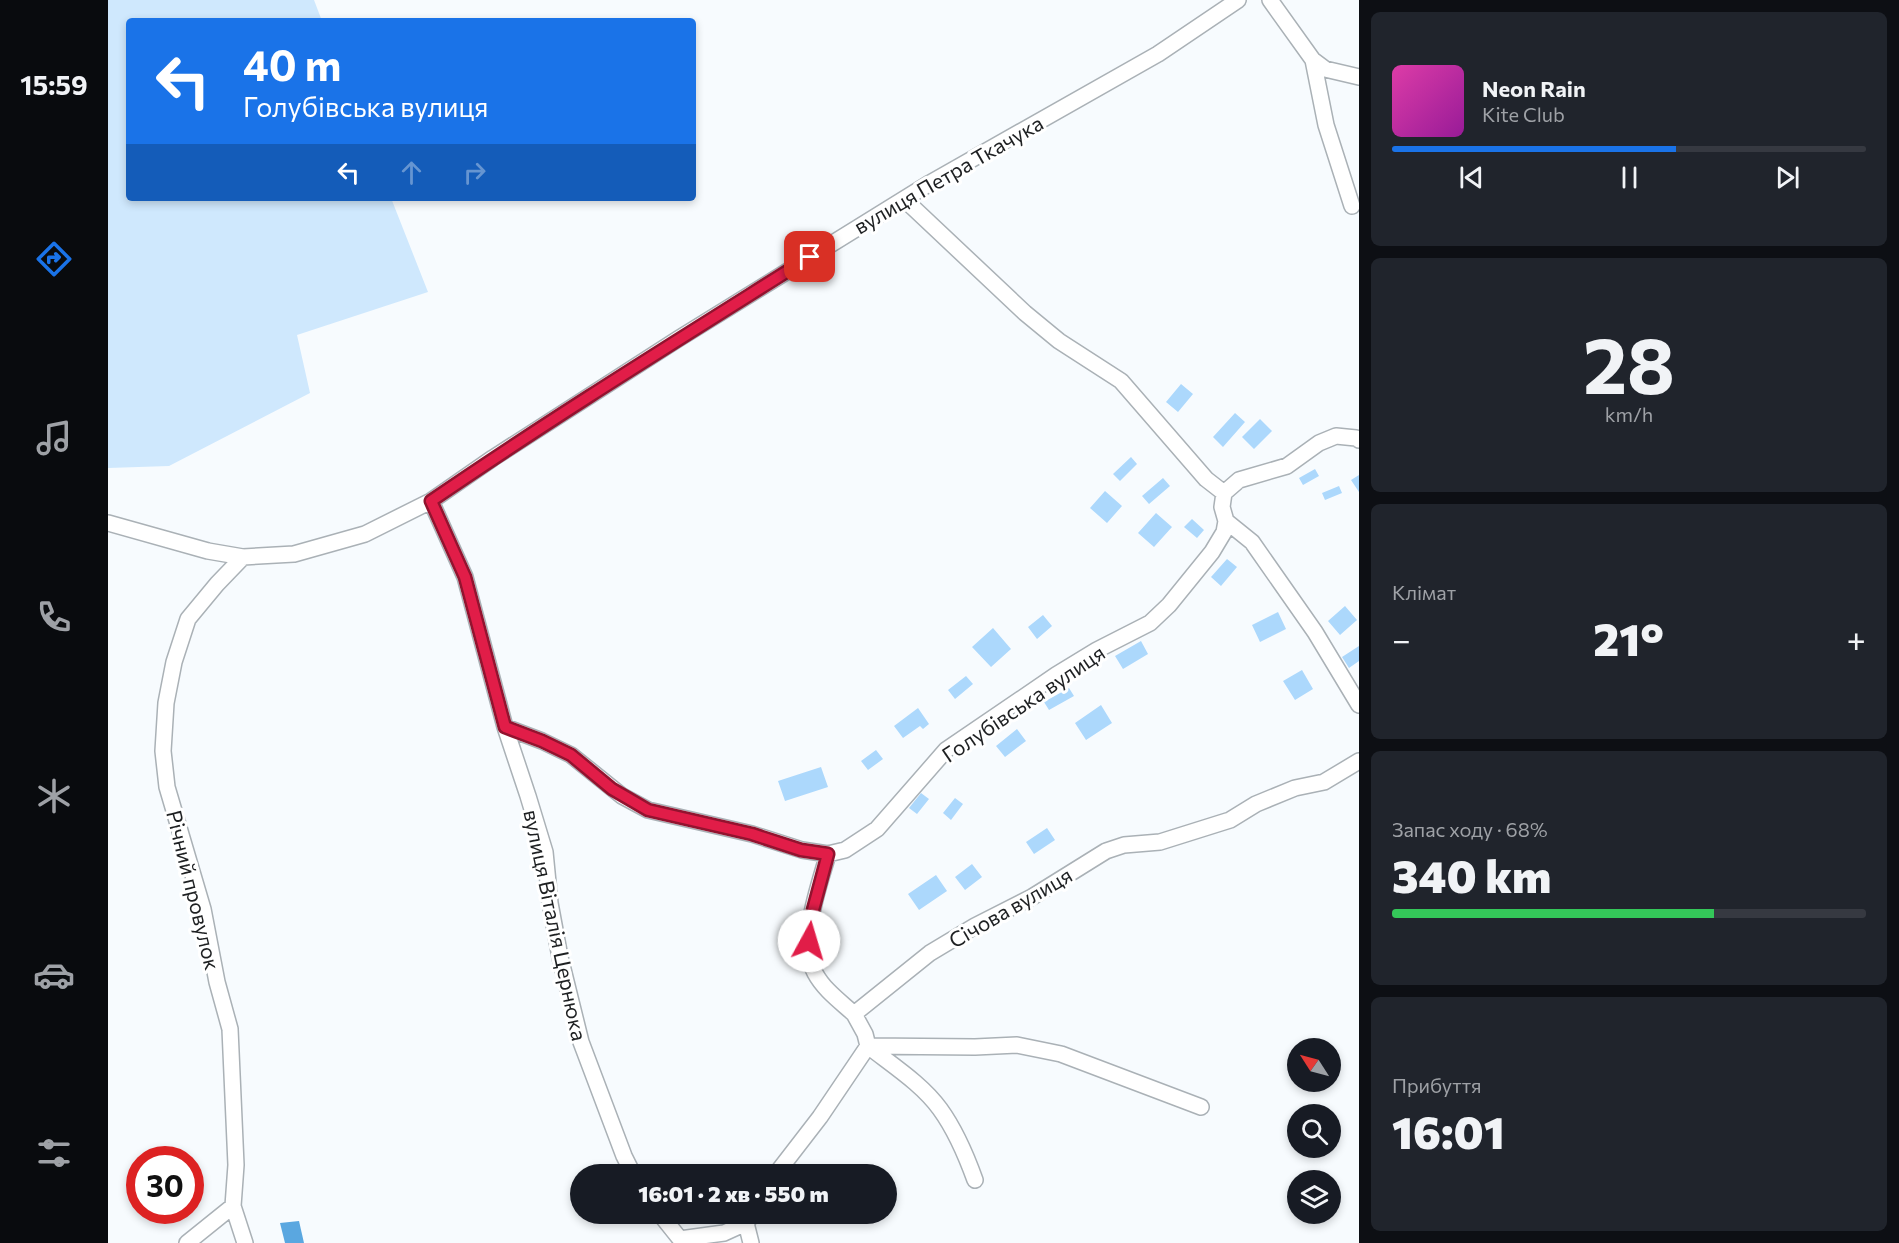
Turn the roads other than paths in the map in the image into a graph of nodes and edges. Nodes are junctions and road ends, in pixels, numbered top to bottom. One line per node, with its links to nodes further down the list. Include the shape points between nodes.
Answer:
1 (1238, 0): 5 (street, вулиця Петра Ткачука, via 1158,54)
2 (1270, 0): 3 (street)
3 (1313, 60): 4 (street, via 1325,69); 6 (street, via 1326,125)
4 (1359, 77)
5 (904, 199): 8 (street, via 1024,313 1121,381 1206,479); 9 (street, вулиця Петра Ткачука, via 678,339)
6 (1352, 206)
7 (1359, 440): 8 (street, via 1336,436 1287,466 1239,480)
8 (1224, 493): 10 (street, Голубівська вулиця)
9 (431, 501): 12 (street, вулиця Петра Ткачука, via 364,534 294,554); 14 (street, вулиця Віталія Цернюка, via 465,577)
10 (1226, 521): 13 (street, via 1252,543 1315,632); 16 (street, Голубівська вулиця, via 1212,552 1175,599 1150,623 1056,675 946,750 877,829 846,850)
11 (108, 523): 12 (street, вулиця Петра Ткачука)
12 (243, 557): 23 (street, Річний провулок, via 188,619 166,702 163,751 167,787 203,909 230,1029 236,1165)
13 (1359, 705)
14 (505, 727): 16 (street, via 571,755 622,796 648,810); 20 (street, вулиця Віталія Цернюка, via 545,852 556,935 581,1042)
15 (1359, 761): 17 (street, Січова вулиця, via 1324,782 1295,788 1230,820 1160,842 1106,851 930,953)
16 (828, 854): 17 (street, via 813,910 810,959 823,985)
17 (854, 1014): 18 (street)
18 (868, 1046): 19 (street, via 1017,1045 1061,1054); 21 (street); 22 (street, via 939,1107 953,1127)
19 (1201, 1107)
20 (628, 1164)
21 (784, 1164)
22 (975, 1180)
23 (233, 1206): 28 (street); 29 (street, Річний провулок)
24 (667, 1224): 27 (street)
25 (740, 1224): 27 (street, via 724,1233)
26 (750, 1224): 30 (street)
27 (678, 1241)
28 (188, 1243)
29 (245, 1243)
30 (751, 1243)

